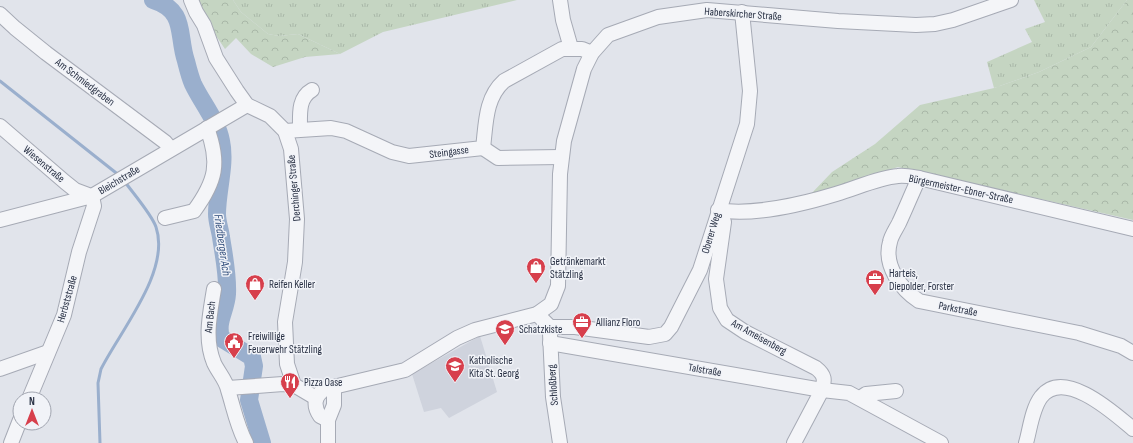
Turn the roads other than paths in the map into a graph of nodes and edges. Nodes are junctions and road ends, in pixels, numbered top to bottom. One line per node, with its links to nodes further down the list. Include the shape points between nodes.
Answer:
1 (190, 0): 9 (street, via 204,25 216,58)
2 (560, 0): 6 (street)
3 (1011, 0): 4 (street, Haberskircher Straße, via 953,20 916,25)
4 (742, 12): 7 (street, Haberskircher Straße, via 706,10 658,17 608,36 600,41); 19 (street, Oberer Weg, via 750,109)
5 (0, 14): 15 (street, Am Schmiedgraben, via 46,53 165,142)
6 (572, 48): 7 (street, Steingasse); 14 (street, Steingasse, via 562,49 540,60 507,78 497,87 487,110)
7 (592, 53): 16 (street, Haberskircher Straße, via 576,94)
8 (312, 90): 12 (street, via 302,100)
9 (247, 106): 10 (street, Bleichstraße); 13 (street, Derchinger Straße, via 270,116)
10 (213, 125): 15 (street, Bleichstraße); 20 (street, via 215,155 214,174 210,185 194,211)
11 (0, 126): 18 (street, Wiesenstraße, via 65,182 76,190)
12 (300, 129): 13 (street, Steingasse); 14 (street, Steingasse, via 331,128 346,131 392,152 409,156)
13 (285, 131): 31 (street, Derchinger Straße, via 292,152 297,219 295,262 286,322 287,364)
14 (483, 148): 16 (street, via 498,158)
15 (170, 149): 18 (street, Bleichstraße)
16 (561, 157): 24 (street, Haberskircher Straße, via 558,286)
17 (919, 178): 19 (street, Bürgermeister-Ebner-Straße, via 899,176 877,180 836,194 768,209 734,213); 22 (street, Bürgermeister-Ebner-Straße); 29 (street, Parkstraße, via 889,243 889,256 897,281 907,293 919,302 1079,334 1121,346)
18 (92, 196): 21 (street, Bleichstraße); 28 (street, Herbststraße, via 94,206 79,252 64,315)
19 (718, 210): 26 (street, Oberer Weg, via 700,270 671,328 665,334 649,337); 34 (street, Am Ameisenberg, via 724,222 716,279 720,308 727,320 745,332 823,373)
20 (165, 218)
21 (0, 220)
22 (1133, 229)
23 (214, 289): 33 (street, Am Bach, via 208,342 214,362)
24 (551, 304): 25 (street); 26 (street, Schloßberg)
25 (537, 314): 26 (street); 32 (street, via 487,326 457,338 405,370)
26 (550, 326): 27 (street, Schloßberg)
27 (550, 343): 34 (street, Talstraße); 45 (street, Schloßberg, via 553,397)
28 (48, 352): 30 (street); 35 (street, Herbststraße)
29 (1133, 353)
30 (0, 369)
31 (294, 385): 33 (street); 37 (street)
32 (334, 387): 37 (street, via 320,393); 39 (street, via 334,405)
33 (228, 388): 43 (street, Am Bach, via 236,420)
34 (822, 390): 38 (street, Talstraße, via 849,393); 46 (street)
35 (32, 391)
36 (896, 392): 38 (street, via 866,394)
37 (316, 398): 39 (street, via 317,412)
38 (860, 398): 47 (street, Talstraße)
39 (328, 420): 44 (street)
40 (1133, 429): 48 (street, via 1087,394 1076,390 1054,389 1047,391 1037,402)
41 (16, 431): 42 (street)
42 (11, 443)
43 (246, 443)
44 (328, 443)
45 (560, 443)
46 (794, 443)
47 (941, 443)
48 (1026, 443)

